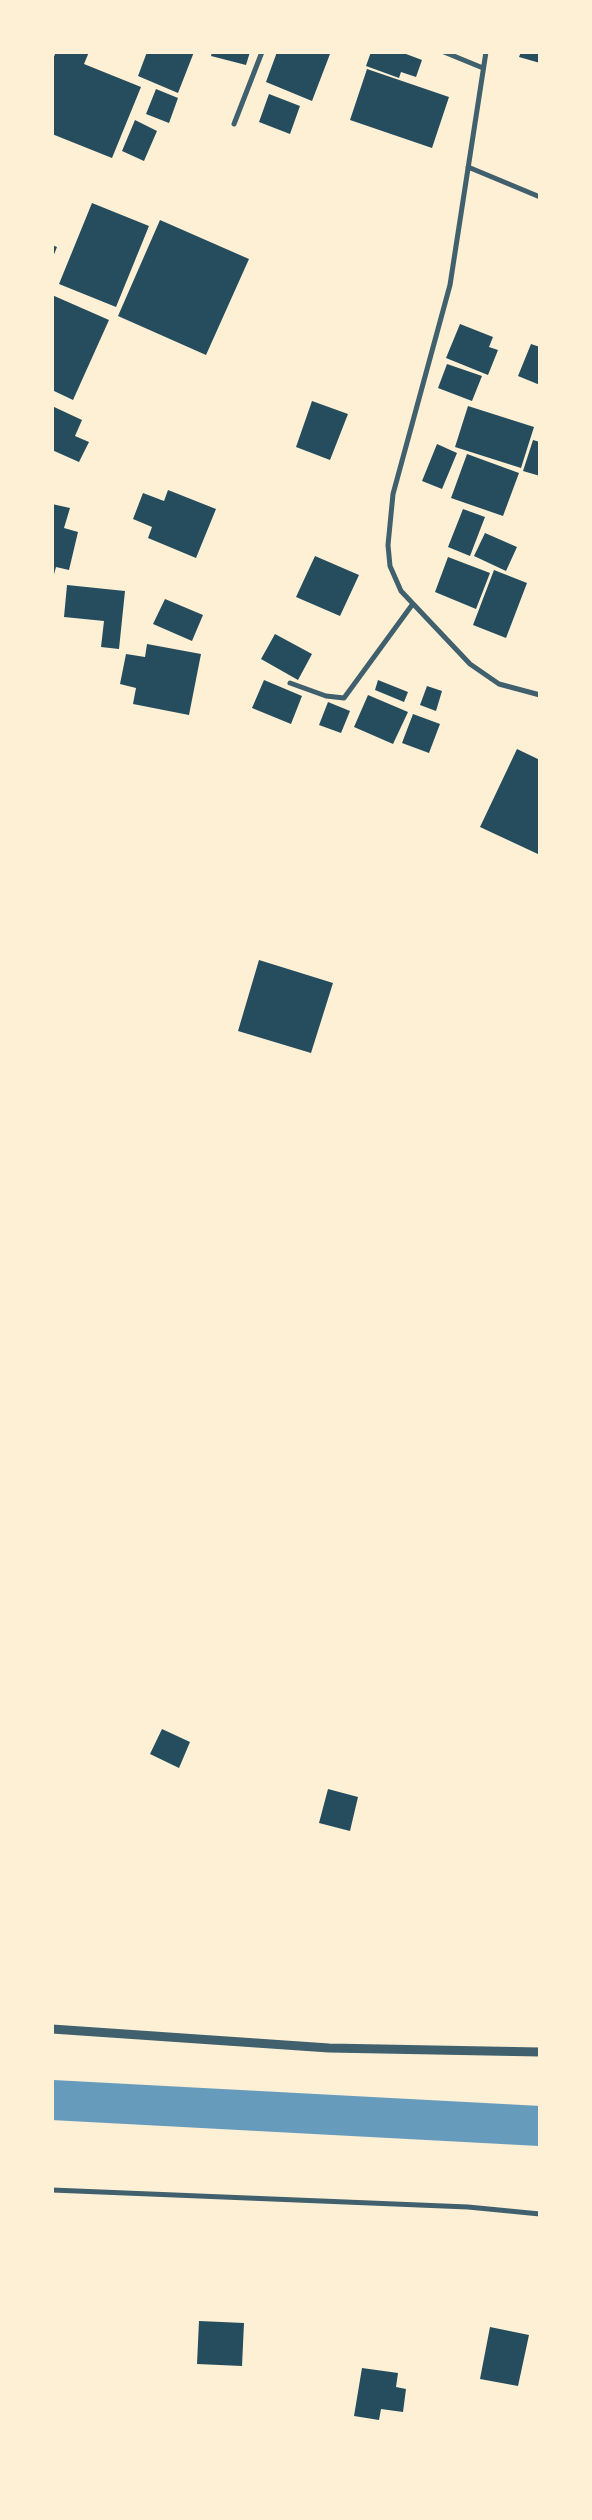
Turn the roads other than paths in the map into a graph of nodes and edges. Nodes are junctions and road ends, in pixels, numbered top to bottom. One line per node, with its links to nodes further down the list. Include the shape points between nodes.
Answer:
1 (262, 52): 5 (street)
2 (444, 52): 4 (street)
3 (486, 52): 4 (street)
4 (483, 68): 6 (street)
5 (234, 124)
6 (468, 167): 7 (street); 8 (street, via 450,285 393,494 388,545 390,566 401,591)
7 (540, 197)
8 (412, 605): 9 (street, via 344,698 326,696); 10 (street, via 470,664 499,684)
9 (290, 683)
10 (540, 695)
11 (52, 2029): 12 (street, via 329,2048)
12 (540, 2052)
13 (52, 2190): 14 (street, via 468,2207)
14 (540, 2214)

